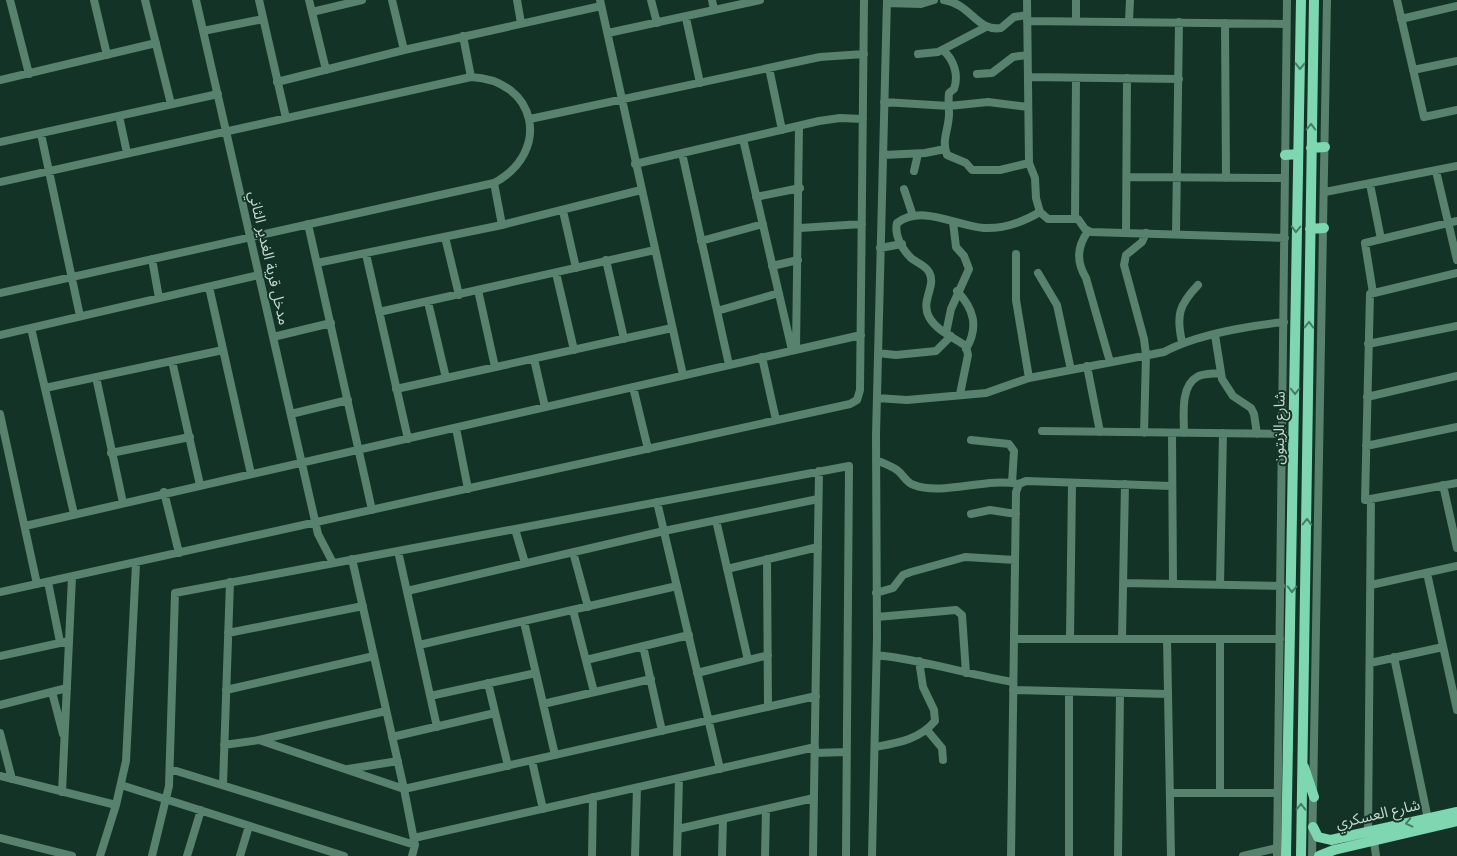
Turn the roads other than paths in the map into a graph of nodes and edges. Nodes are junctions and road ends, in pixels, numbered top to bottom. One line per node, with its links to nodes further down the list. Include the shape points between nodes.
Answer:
1 (10, 0): 59 (street)
2 (94, 0): 53 (street)
3 (145, 0): 48 (street)
4 (196, 0): 43 (street, مدخل قرية الغدير الثاني)
5 (259, 0): 33 (street)
6 (309, 0): 29 (street)
7 (360, 0): 29 (street)
8 (392, 0): 49 (street)
9 (517, 0): 39 (street)
10 (651, 0): 40 (street)
11 (712, 0): 28 (street)
12 (760, 0): 28 (street)
13 (864, 0): 51 (street)
14 (934, 0): 24 (street, via 921,4)
15 (1020, 0): 31 (street)
16 (1027, 0): 31 (street)
17 (1076, 0): 35 (street)
18 (1130, 0): 36 (street)
19 (1287, 0): 41 (street)
20 (1301, 0): 30 (main road, شارع الزيتون)
21 (1328, 0): 86 (street)
22 (1397, 0): 34 (street)
23 (951, 1): 42 (street, via 965,8)
24 (887, 2): 71 (street)
25 (600, 3): 39 (street); 44 (street)
26 (1314, 5): 30 (main road, via 1308,16); 47 (main road, شارع الزيتون)
27 (1457, 6): 34 (street)
28 (714, 10): 32 (street)
29 (312, 12): 57 (street)
30 (1301, 12): 46 (main road, شارع الزيتون)
31 (1027, 15): 35 (street); 42 (street, via 1014,17 1001,28); 54 (street)
32 (686, 18): 40 (street); 68 (street)
33 (263, 19): 43 (street); 67 (street)
34 (1401, 19): 58 (street)
35 (1076, 21): 36 (street)
36 (1129, 21): 37 (street)
37 (1179, 22): 38 (street); 65 (street)
38 (1225, 22): 41 (street); 103 (street)
39 (522, 23): 45 (street)
40 (657, 23): 44 (street)
41 (1286, 24): 92 (street)
42 (986, 27): 50 (street)
43 (204, 31): 69 (street, مدخل قرية الغدير الثاني)
44 (608, 33): 70 (street)
45 (463, 36): 49 (street); 61 (street)
46 (1300, 40): 47 (main road, via 1307,37); 93 (main road, شارع الزيتون, one-way to 93)
47 (1313, 41): 87 (main road, شارع الزيتون, one-way to 47)
48 (156, 43): 53 (street); 72 (street)
49 (404, 50): 57 (street)
50 (943, 50): 52 (street); 73 (street, via 950,57 956,76 954,89 949,93)
51 (864, 54): 56 (street, via 834,55); 79 (street)
52 (918, 54)
53 (107, 55): 59 (street)
54 (1027, 55): 60 (street, via 1014,56 992,73); 62 (street)
55 (1457, 60): 58 (street)
56 (769, 68): 68 (street); 81 (street)
57 (326, 70): 67 (street)
58 (1413, 70): 75 (street, via 1424,117)
59 (29, 74): 66 (street)
60 (977, 74)
61 (471, 77): 77 (street); 78 (street, via 491,80 513,93 528,111)
62 (1028, 77): 63 (street); 74 (street)
63 (1076, 78): 64 (street); 116 (street)
64 (1127, 78): 65 (street); 101 (street)
65 (1178, 79): 102 (street)
66 (0, 80)
67 (277, 82): 77 (street)
68 (700, 82): 70 (street)
69 (218, 94): 72 (street); 82 (street, مدخل قرية الغدير الثاني)
70 (621, 99): 78 (street); 96 (street)
71 (884, 102): 73 (street); 94 (street)
72 (171, 104): 76 (street)
73 (949, 106): 74 (street, via 988,102); 88 (street)
74 (1028, 107): 95 (street)
75 (1457, 110)
76 (119, 116): 83 (street); 89 (street)
77 (286, 118): 82 (street)
78 (530, 119): 106 (street, via 530,137 519,162 512,172)
79 (862, 119): 80 (street, via 840,118); 122 (street)
80 (799, 126): 81 (street); 108 (street)
81 (782, 130): 84 (street)
82 (226, 131): 89 (street); 131 (street, مدخل قرية الغدير الثاني)
83 (41, 134): 85 (street); 98 (street)
84 (743, 139): 90 (street); 112 (street)
85 (0, 142)
86 (1325, 147): 87 (main road); 111 (street)
87 (1311, 148): 126 (main road, شارع الزيتون)
88 (945, 149): 91 (street); 95 (street, via 947,155 966,163 972,170 1000,170)
89 (127, 153): 98 (street)
90 (682, 153): 96 (street); 135 (street)
91 (918, 154): 94 (street); 99 (street)
92 (1285, 154): 93 (main road); 104 (street)
93 (1298, 154): 262 (main road, شارع الزيتون, one-way to 262)
94 (883, 155): 137 (street)
95 (1028, 163): 114 (street, via 1035,178)
96 (635, 164): 110 (street)
97 (1457, 166): 100 (street)
98 (49, 171): 105 (street); 152 (street)
99 (914, 171)
100 (1436, 171): 107 (street); 119 (street)
101 (1126, 177): 102 (street); 128 (street)
102 (1177, 177): 103 (street); 130 (street)
103 (1226, 178): 104 (street)
104 (1285, 178): 133 (street)
105 (0, 182)
106 (494, 183): 120 (street); 123 (street)
107 (1370, 184): 111 (street); 134 (street)
108 (800, 188): 112 (street); 124 (street)
109 (904, 189): 115 (street)
110 (641, 190): 113 (street); 138 (street)
111 (1324, 192): 125 (street)
112 (756, 196): 121 (street)
113 (563, 211): 123 (street); 147 (street)
114 (1040, 212): 116 (street, via 1048,219); 118 (street, via 1028,219 995,228)
115 (913, 216): 118 (street, via 924,214); 136 (street, via 897,223 897,235)
116 (1075, 218): 127 (street)
117 (1457, 221): 119 (street)
118 (954, 222): 156 (street, via 956,247 969,268)
119 (1448, 223): 134 (street); 144 (street)
120 (308, 224): 131 (street); 145 (street)
121 (763, 224): 135 (street); 146 (street)
122 (862, 224): 124 (street); 172 (street)
123 (502, 225): 132 (street)
124 (800, 228): 143 (street)
125 (1324, 228): 126 (main road); 367 (street)
126 (1310, 229): 306 (main road, شارع الزيتون, one-way to 126)
127 (1088, 231): 128 (street); 188 (street, via 1081,241 1079,265 1092,296)
128 (1126, 233): 129 (street)
129 (1146, 233): 130 (street); 184 (street, via 1142,242 1126,254 1124,265)
130 (1176, 234): 133 (street)
131 (250, 236): 141 (street); 151 (street, مدخل قرية الغدير الثاني)
132 (445, 237): 139 (street); 160 (street)
133 (1285, 238): 166 (street)
134 (1381, 239): 159 (street, via 1364,243)
135 (701, 241): 163 (street)
136 (902, 244): 137 (street); 173 (street, via 930,275 932,282 926,305 929,317)
137 (880, 248): 183 (street)
138 (655, 250): 142 (street); 170 (street)
139 (366, 254): 145 (street); 164 (street)
140 (1016, 254): 198 (street, via 1016,300)
141 (152, 259): 152 (street); 161 (street)
142 (606, 260): 147 (street); 176 (street)
143 (798, 260): 146 (street); 182 (street)
144 (1457, 260)
145 (317, 263): 167 (street)
146 (772, 266): 158 (street)
147 (576, 268): 148 (street)
148 (556, 273): 155 (street); 181 (street)
149 (1038, 273): 192 (street, via 1057,305)
150 (1457, 273): 159 (street)
151 (259, 275): 154 (street); 175 (street, مدخل قرية الغدير الثاني)
152 (72, 278): 157 (street); 165 (street)
153 (1198, 284): 177 (street, via 1184,300 1179,313)
154 (209, 287): 161 (street); 180 (street)
155 (478, 290): 160 (street); 191 (street)
156 (957, 291): 173 (street); 179 (street, via 966,301 974,323 972,339)
157 (0, 293)
158 (779, 293): 163 (street); 182 (street)
159 (1373, 293): 178 (street, via 1370,294)
160 (459, 295): 162 (street)
161 (159, 298): 165 (street)
162 (428, 302): 164 (street); 197 (street)
163 (717, 311): 189 (street)
164 (379, 312): 201 (street)
165 (80, 316): 169 (street)
166 (1284, 322): 174 (street); 219 (street)
167 (331, 323): 175 (street); 205 (street)
168 (1457, 326): 178 (street)
169 (31, 328): 171 (street); 200 (street)
170 (672, 328): 176 (street); 194 (street)
171 (0, 335)
172 (861, 335): 182 (street); 209 (street, via 858,400)
173 (948, 335): 179 (street); 183 (street, via 936,351 896,355)
174 (1215, 335): 177 (street); 193 (street)
175 (273, 337): 208 (street, مدخل قرية الغدير الثاني)
176 (624, 339): 181 (street)
177 (1182, 342): 184 (street, via 1164,352)
178 (1368, 344): 203 (street)
179 (966, 349): 202 (street)
180 (223, 350): 187 (street); 230 (street)
181 (574, 350): 186 (street)
182 (794, 350): 185 (street)
183 (878, 353): 204 (street)
184 (1146, 355): 188 (street); 214 (street)
185 (762, 357): 189 (street); 209 (street)
186 (534, 358): 191 (street); 206 (street)
187 (172, 361): 196 (street); 220 (street)
188 (1110, 362): 190 (street)
189 (729, 365): 194 (street)
190 (1088, 366): 192 (street); 213 (street)
191 (495, 367): 197 (street)
192 (1071, 370): 198 (street)
193 (1220, 373): 216 (street, via 1199,375 1192,380 1186,395); 218 (street, via 1233,396 1251,408)
194 (683, 376): 199 (street)
195 (1457, 376): 203 (street)
196 (96, 377): 200 (street); 226 (street)
197 (446, 378): 201 (street)
198 (1029, 378): 202 (street, via 986,393)
199 (633, 387): 206 (street); 224 (street)
200 (45, 388): 245 (street)
201 (396, 389): 221 (street)
202 (960, 394): 204 (street, via 907,400)
203 (1367, 397): 223 (street)
204 (877, 398): 227 (street)
205 (348, 400): 208 (street); 225 (street)
206 (545, 407): 211 (street)
207 (0, 414): 250 (street)
208 (291, 414): 228 (street, مدخل قرية الغدير الثاني)
209 (776, 420): 224 (street)
210 (1457, 427): 223 (street)
211 (456, 428): 221 (street); 238 (street)
212 (1042, 431): 213 (street)
213 (1100, 432): 214 (street)
214 (1144, 433): 215 (street)
215 (1172, 433): 216 (street); 237 (street)
216 (1184, 433): 217 (street)
217 (1223, 434): 218 (street); 275 (street)
218 (1257, 434): 219 (street)
219 (1283, 434): 261 (street)
220 (190, 437): 226 (street); 235 (street)
221 (408, 439): 225 (street)
222 (971, 440): 233 (street, via 1009,444 1014,452)
223 (1366, 446): 241 (street, via 1365,500)
224 (648, 449): 238 (street)
225 (359, 450): 228 (street); 244 (street)
226 (111, 453): 243 (street)
227 (876, 460): 233 (street, via 898,471 915,486 932,488); 281 (street)
228 (302, 463): 230 (street); 249 (street, مدخل قرية الغدير الثاني)
229 (819, 471): 240 (street); 242 (street); 345 (street, via 849,466)
230 (251, 474): 235 (street)
231 (1072, 482): 233 (street); 234 (street); 289 (street)
232 (1457, 482): 236 (street)
233 (1015, 483): 247 (street)
234 (1125, 484): 237 (street); 272 (street)
235 (200, 485): 239 (street)
236 (1443, 485): 241 (street); 254 (street)
237 (1172, 486): 274 (street)
238 (468, 489): 244 (street)
239 (164, 492): 243 (street); 257 (street)
240 (818, 499): 248 (street); 253 (street)
241 (1371, 499): 276 (street)
242 (657, 502): 251 (street); 252 (street)
243 (123, 503): 245 (street)
244 (372, 510): 249 (street)
245 (74, 514): 250 (street)
246 (971, 514): 247 (street, via 990,510)
247 (1016, 514): 260 (street)
248 (716, 520): 252 (street); 267 (street)
249 (316, 522): 257 (street); 263 (street, مدخل قرية الغدير الثاني, via 318,534)
250 (25, 526): 273 (street)
251 (515, 529): 255 (street); 264 (street)
252 (664, 531): 256 (street); 277 (street)
253 (818, 547): 259 (street); 327 (street)
254 (1457, 548)
255 (398, 551): 258 (street); 279 (street)
256 (573, 552): 264 (street); 283 (street)
257 (179, 553): 265 (street)
258 (352, 559): 263 (street); 282 (street)
259 (767, 560): 267 (street); 300 (street)
260 (1015, 560): 281 (street, via 965,556 903,575 894,588); 294 (street)
261 (1281, 562): 262 (main road); 278 (street)
262 (1293, 562): 305 (main road, شارع الزيتون, one-way to 305)
263 (334, 563): 271 (street)
264 (525, 563): 279 (street)
265 (136, 564): 269 (street); 359 (street, via 129,724)
266 (1457, 566): 268 (street)
267 (727, 569): 308 (street)
268 (1427, 572): 276 (street); 299 (street)
269 (72, 577): 270 (street); 295 (street)
270 (48, 582): 273 (street); 296 (street)
271 (230, 582): 287 (street); 352 (street, via 176,592)
272 (1123, 583): 274 (street); 290 (street)
273 (37, 584): 280 (street)
274 (1173, 584): 275 (street)
275 (1220, 585): 278 (street)
276 (1371, 585): 310 (street)
277 (677, 586): 283 (street); 288 (street)
278 (1281, 586): 293 (street)
279 (407, 591): 297 (street)
280 (0, 592)
281 (876, 593): 285 (street)
282 (363, 606): 287 (street); 303 (street)
283 (588, 607): 284 (street)
284 (573, 610): 286 (street); 307 (street)
285 (876, 617): 301 (street); 313 (street, via 956,610 962,615 964,624)
286 (524, 622): 297 (street); 311 (street)
287 (228, 633): 320 (street)
288 (688, 635): 298 (street); 312 (street)
289 (1070, 639): 290 (street); 294 (street)
290 (1122, 639): 291 (street)
291 (1167, 639): 292 (street); 325 (street)
292 (1220, 639): 293 (street); 365 (street)
293 (1280, 639): 356 (street)
294 (1014, 640): 316 (street)
295 (69, 641): 296 (street); 319 (street)
296 (60, 642): 302 (street)
297 (419, 646): 326 (street)
298 (643, 646): 307 (street); 314 (street)
299 (1443, 647): 304 (street); 331 (street)
300 (768, 655): 308 (street); 330 (street)
301 (877, 655): 309 (street); 343 (street)
302 (0, 656)
303 (374, 656): 320 (street); 332 (street)
304 (1394, 657): 310 (street); 377 (street)
305 (1291, 658): 306 (main road, via 1297,663); 317 (main road, شارع الزيتون)
306 (1305, 658): 318 (main road, شارع الزيتون)
307 (586, 660): 322 (street)
308 (748, 660): 312 (street)
309 (919, 661): 313 (street); 336 (street, via 923,687 935,722)
310 (1370, 662): 382 (street)
311 (536, 672): 315 (street); 328 (street)
312 (697, 673): 334 (street)
313 (966, 673): 316 (street)
314 (650, 679): 322 (street); 337 (street)
315 (488, 683): 326 (street); 333 (street)
316 (1013, 686): 323 (street); 402 (street)
317 (1291, 687): 318 (main road, via 1300,682); 356 (main road, شارع الزيتون)
318 (1305, 687): 347 (main road, شارع الزيتون)
319 (67, 688): 321 (street); 341 (street)
320 (226, 690): 342 (street)
321 (52, 692): 329 (street); 341 (street)
322 (594, 692): 328 (street)
323 (1069, 692): 324 (street); 403 (street)
324 (1120, 693): 325 (street); 404 (street)
325 (1168, 694): 364 (street)
326 (430, 696): 335 (street)
327 (816, 696): 330 (street); 344 (street)
328 (543, 704): 346 (street)
329 (0, 705)
330 (768, 707): 334 (street)
331 (1457, 710)
332 (386, 711): 339 (street); 340 (street)
333 (495, 713): 335 (street); 351 (street)
334 (708, 720): 337 (street); 353 (street)
335 (437, 727): 339 (street)
336 (927, 730): 343 (street, via 906,741); 348 (street, via 942,748)
337 (662, 731): 346 (street)
338 (0, 733): 358 (street)
339 (392, 737): 349 (street)
340 (259, 740): 342 (street); 354 (street)
341 (65, 741): 363 (street)
342 (224, 745): 360 (street)
343 (875, 747): 401 (street)
344 (815, 750): 345 (street); 353 (street); 369 (street)
345 (846, 752): 400 (street)
346 (555, 755): 350 (street)
347 (1302, 757): 367 (main road); 408 (main road, شارع الزيتون, one-way to 347)
348 (943, 760)
349 (398, 761): 354 (street); 362 (street)
350 (532, 761): 351 (street); 372 (street)
351 (508, 766): 362 (street)
352 (170, 769): 360 (street); 370 (street)
353 (720, 769): 357 (street)
354 (345, 770): 362 (street)
355 (0, 776): 358 (street)
356 (1283, 777): 366 (street); 407 (main road, شارع الزيتون)
357 (679, 778): 361 (street); 381 (street)
358 (12, 779): 363 (street)
359 (121, 785): 370 (street); 371 (street)
360 (223, 785): 384 (street)
361 (637, 788): 368 (street); 395 (street)
362 (404, 789): 384 (street)
363 (62, 792): 371 (street)
364 (1170, 793): 365 (street); 405 (street)
365 (1220, 793): 366 (street)
366 (1278, 793): 386 (street)
367 (1314, 797): 380 (street)
368 (593, 798): 372 (street); 394 (street)
369 (814, 798): 373 (street); 399 (street)
370 (167, 799): 374 (street); 389 (street)
371 (116, 805): 388 (street)
372 (543, 809): 384 (street)
373 (766, 809): 376 (street); 398 (street)
374 (201, 810): 379 (street); 390 (street)
375 (1457, 812): 377 (main road, شارع العسكري)
376 (723, 819): 381 (street); 397 (street)
377 (1428, 819): 382 (main road, شارع العسكري, one-way to 382)
378 (1457, 820): 382 (main road, شارع العسكري)
379 (249, 826): 391 (street); 392 (street)
380 (1313, 827): 385 (main road, شارع العسكري); 409 (street)
381 (678, 829): 396 (street)
382 (1371, 836): 385 (main road, شارع العسكري); 410 (street)
383 (0, 838): 387 (street)
384 (414, 842): 393 (street)
385 (1327, 851)
386 (1277, 852): 406 (street)
387 (72, 856)
388 (100, 856)
389 (152, 856)
390 (187, 856)
391 (240, 856)
392 (344, 856)
393 (412, 856)
394 (592, 856)
395 (635, 856)
396 (677, 856)
397 (722, 856)
398 (765, 856)
399 (813, 856)
400 (846, 856)
401 (872, 856)
402 (1011, 856)
403 (1069, 856)
404 (1118, 856)
405 (1171, 856)
406 (1243, 856)
407 (1286, 856)
408 (1301, 856)
409 (1312, 856)
410 (1376, 856)

